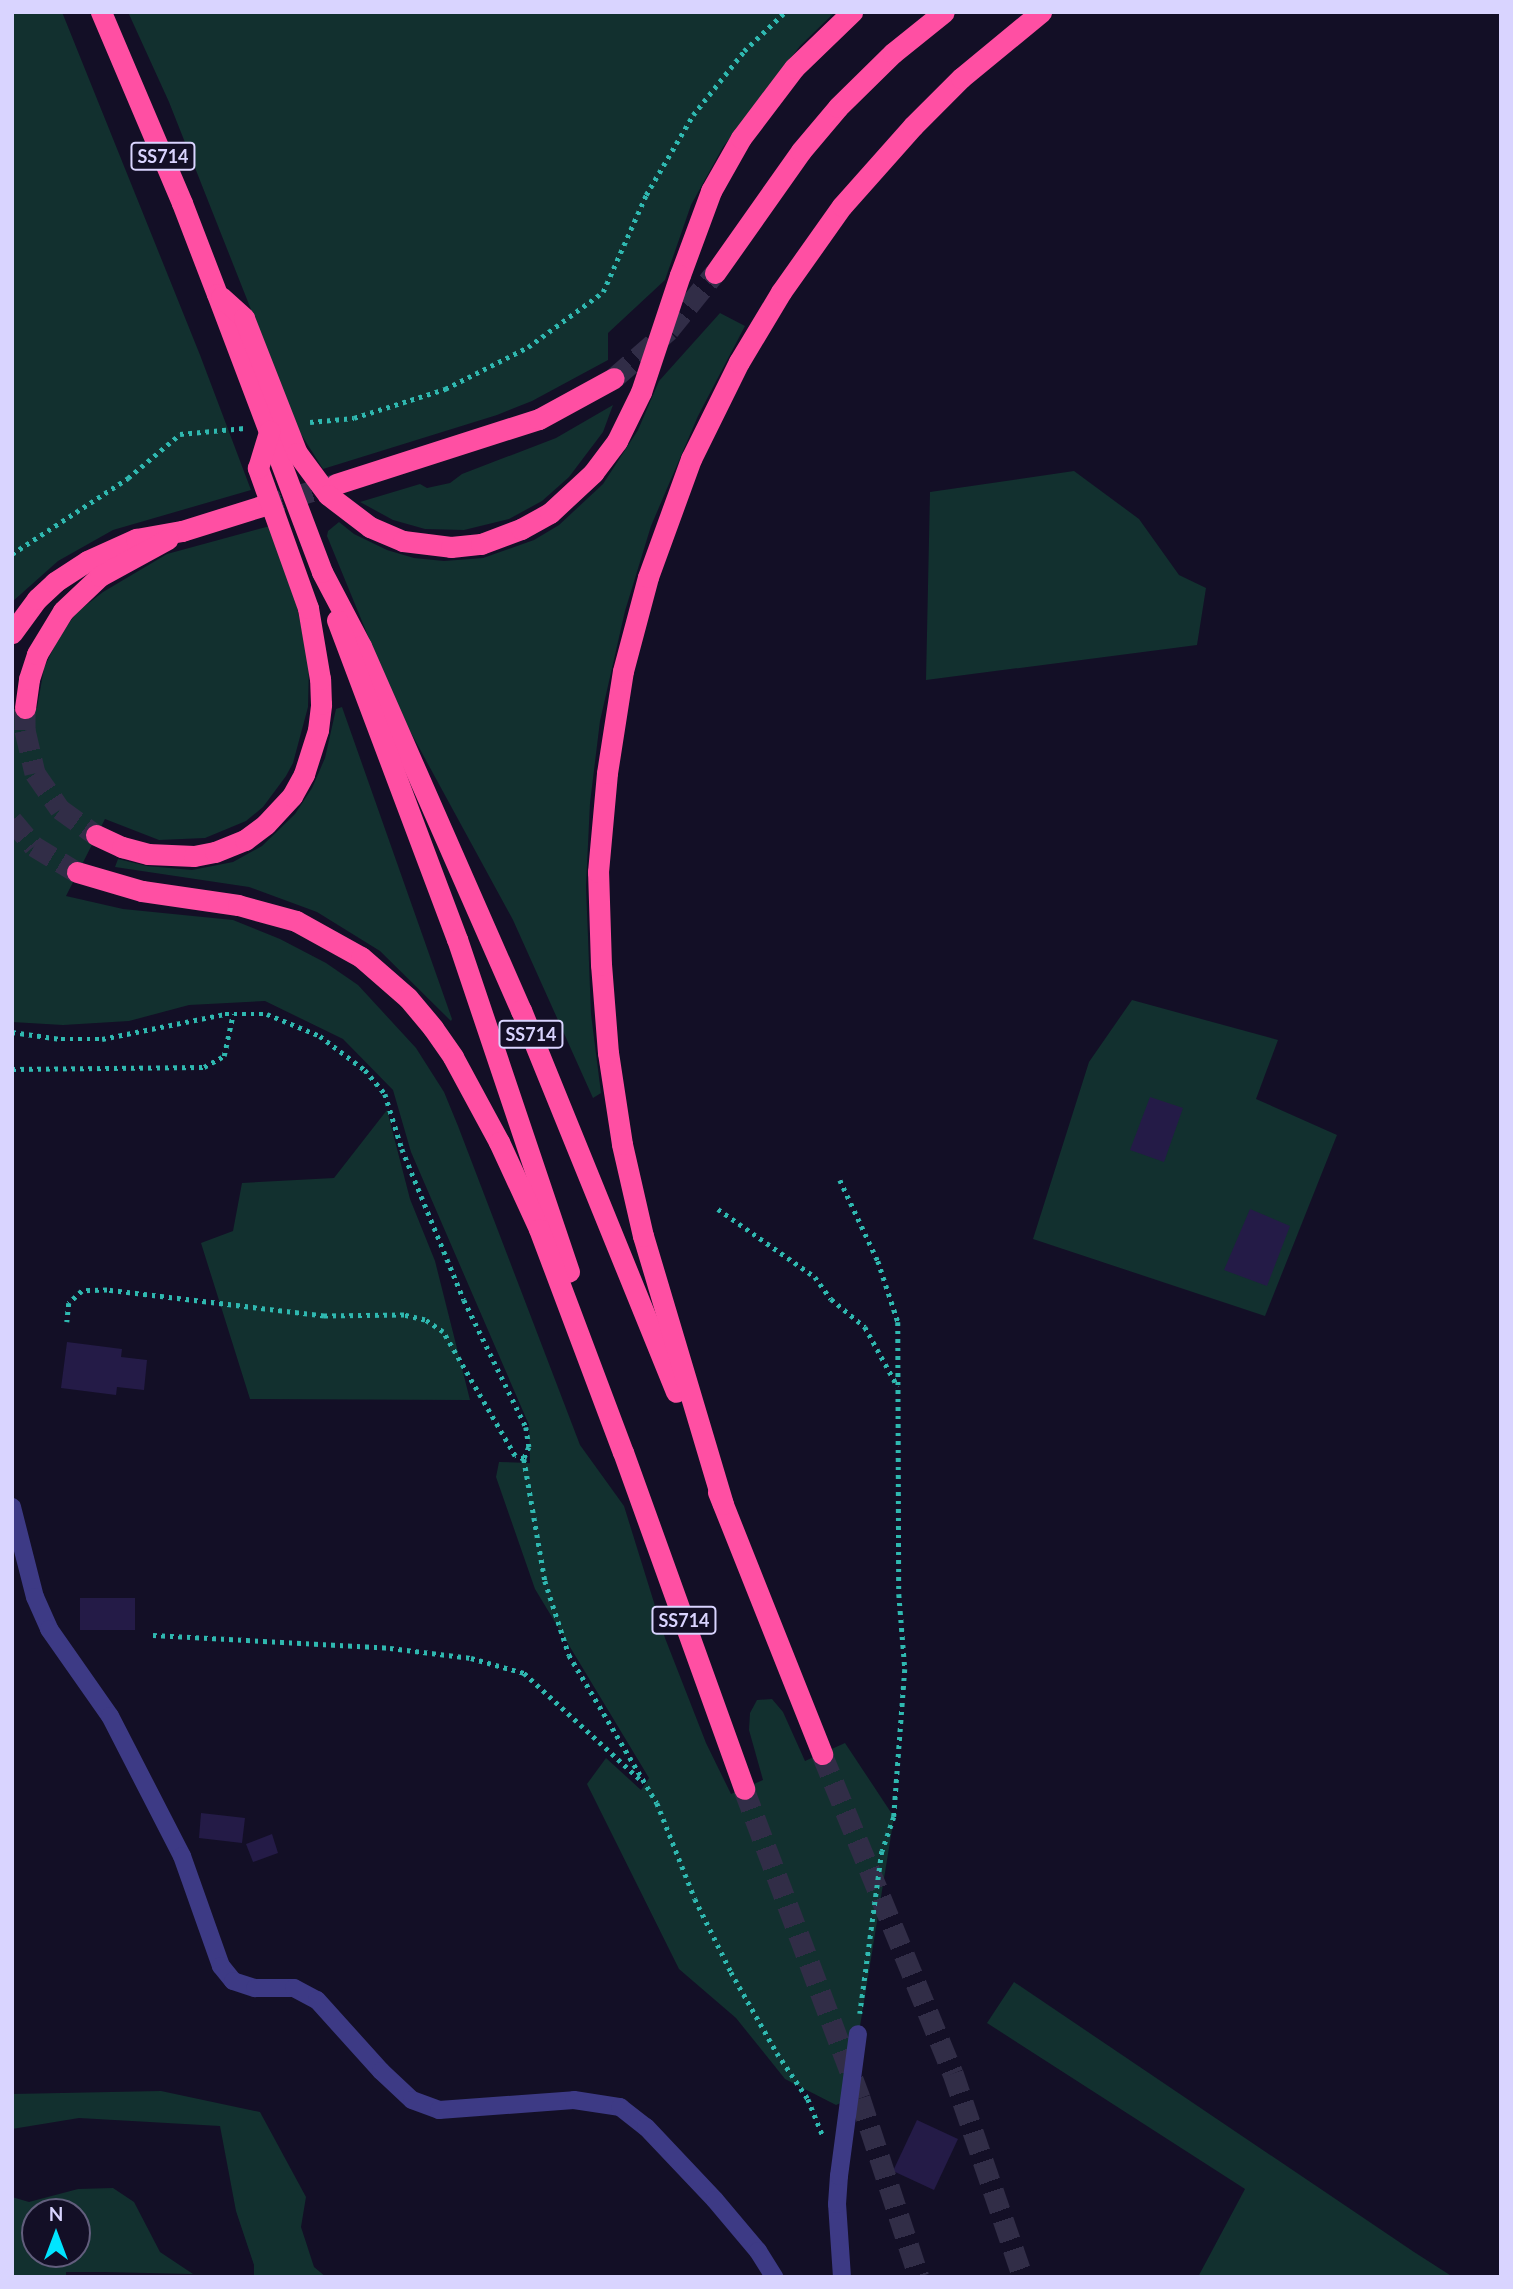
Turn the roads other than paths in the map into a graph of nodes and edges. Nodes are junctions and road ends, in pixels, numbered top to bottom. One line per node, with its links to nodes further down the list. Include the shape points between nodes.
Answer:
1 (101, 12): 6 (highway, SS714)
2 (852, 12): 6 (highway, bridge, via 794,68 741,138 711,191 641,392 617,441 593,473 550,513 521,529 481,544 451,547 402,541 370,527 328,495 297,453 244,318)
3 (944, 12): 5 (highway, via 893,53 838,107 801,151)
4 (1041, 12): 18 (highway, via 961,78 905,134 835,215 781,292 739,362 691,459 648,577 623,671 598,872 608,1053 643,1237)
5 (715, 274)
6 (217, 294): 8 (highway, SS714, bridge)
7 (614, 377): 9 (highway, via 539,419)
8 (269, 431): 12 (highway, SS714, bridge); 15 (highway, bridge, via 258,468 307,608 320,679 318,730 304,774 267,824 245,840 215,852 148,854)
9 (336, 484)
10 (262, 506): 11 (highway)
11 (182, 531): 13 (highway, via 136,539 87,561 37,598); 14 (highway, via 100,576 63,611 37,654)
12 (322, 572): 17 (highway, SS714, via 346,652 500,1060); 18 (highway, SS714, via 360,646 521,1010)
13 (12, 633)
14 (25, 708)
15 (96, 835)
16 (77, 872): 17 (highway, via 142,891 238,905 296,921 360,957 408,998 453,1057 499,1142 539,1229)
17 (623, 1452): 21 (highway, SS714)
18 (723, 1504): 20 (highway, SS714)
19 (12, 1507): 23 (street, via 48,1629 110,1716 181,1856 221,1966 233,1982 255,1988 294,1988 317,2000 412,2100 439,2110 574,2101 620,2107 646,2127 715,2200)
20 (822, 1754)
21 (744, 1789)
22 (858, 2034): 24 (street, via 837,2204)
23 (774, 2277)
24 (842, 2277)

